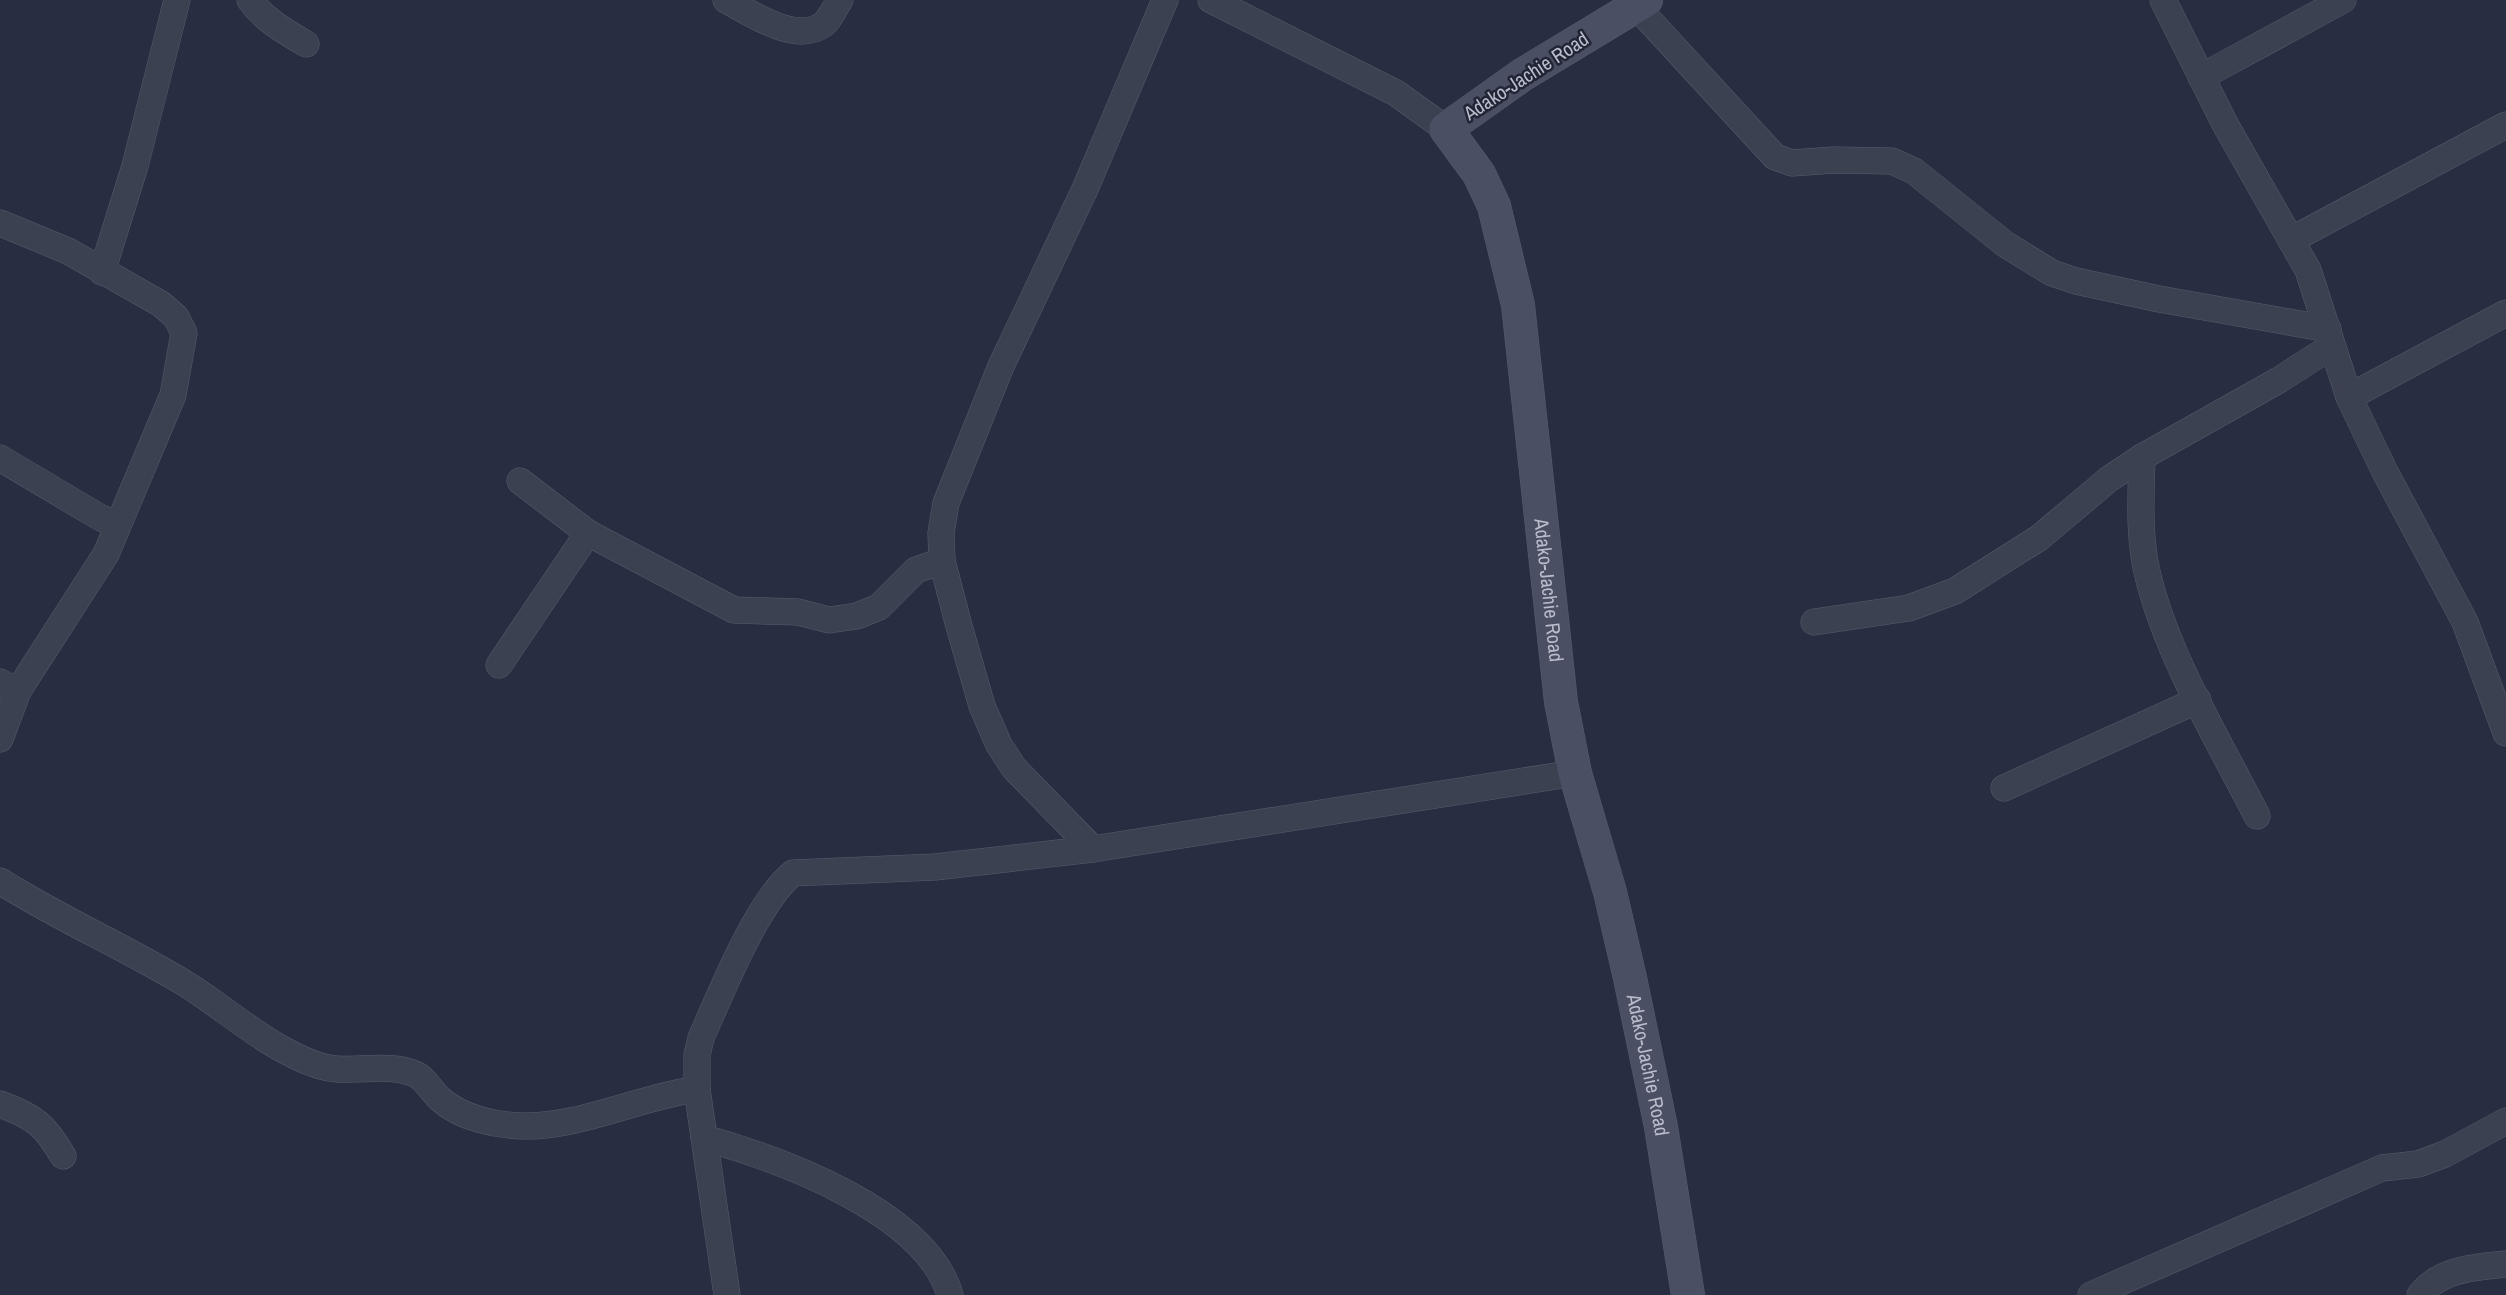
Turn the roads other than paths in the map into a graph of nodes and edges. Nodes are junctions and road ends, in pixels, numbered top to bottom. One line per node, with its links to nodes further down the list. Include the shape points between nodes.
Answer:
1 (177, 0): 16 (street, via 135,166)
2 (250, 0): 10 (street, via 278,27)
3 (726, 0): 4 (street, via 777,26 803,32 824,24)
4 (840, 0)
5 (1165, 0): 25 (street, via 1085,189 1001,366 946,503)
6 (1211, 0): 13 (street, via 1396,93)
7 (2163, 0): 11 (street)
8 (2343, 0): 11 (street)
9 (1641, 3): 13 (street, Adako-Jachie Road, via 1522,75); 18 (street, via 1775,157 1792,163 1892,161 1914,171 2005,244 2052,273)
10 (306, 44)
11 (2201, 77): 15 (street)
12 (2506, 124): 15 (street)
13 (1446, 129): 32 (street, Adako-Jachie Road, via 1479,174 1494,206 1518,305 1561,702)
14 (0, 224): 16 (street, via 68,251)
15 (2291, 240): 18 (street, via 2308,270)
16 (102, 272): 23 (street, via 161,304 176,317 184,333 173,395)
17 (2506, 313): 19 (street)
18 (2330, 338): 19 (street); 20 (street, via 2279,380)
19 (2349, 398): 30 (street, via 2466,622)
20 (2142, 457): 26 (street, via 2109,479 2039,538 1954,591 1909,609); 29 (street, via 2140,521 2148,578 2160,618)
21 (0, 458): 23 (street, via 101,518)
22 (520, 481): 24 (street)
23 (118, 524): 28 (street, via 106,554)
24 (588, 533): 25 (street, via 734,610 798,612 830,620 857,616 879,607 916,570); 27 (street)
25 (942, 561): 35 (street, via 982,706 999,745 1014,768)
26 (1815, 622)
27 (499, 665)
28 (9, 686): 31 (street)
29 (2198, 700): 33 (street); 34 (street)
30 (2506, 733)
31 (0, 739)
32 (1575, 772): 35 (street); 45 (street, Adako-Jachie Road, via 1630,978 1661,1127)
33 (2004, 788)
34 (2257, 816)
35 (1093, 849): 37 (street, via 935,867 793,873 780,883 749,936 701,1038)
36 (0, 880): 37 (street, via 186,984 278,1048 318,1065 400,1069 418,1075 441,1100 464,1116 524,1126 563,1123 666,1093)
37 (697, 1089): 40 (street)
38 (0, 1104): 41 (street, via 21,1111 47,1129)
39 (2506, 1121): 46 (street, via 2445,1154 2418,1164 2382,1168)
40 (704, 1138): 43 (street); 44 (street, via 769,1156 810,1173 892,1223 931,1256)
41 (63, 1156)
42 (2506, 1264): 47 (street, via 2465,1268 2427,1286)
43 (727, 1295)
44 (950, 1295)
45 (1688, 1295)
46 (2091, 1295)
47 (2420, 1295)

